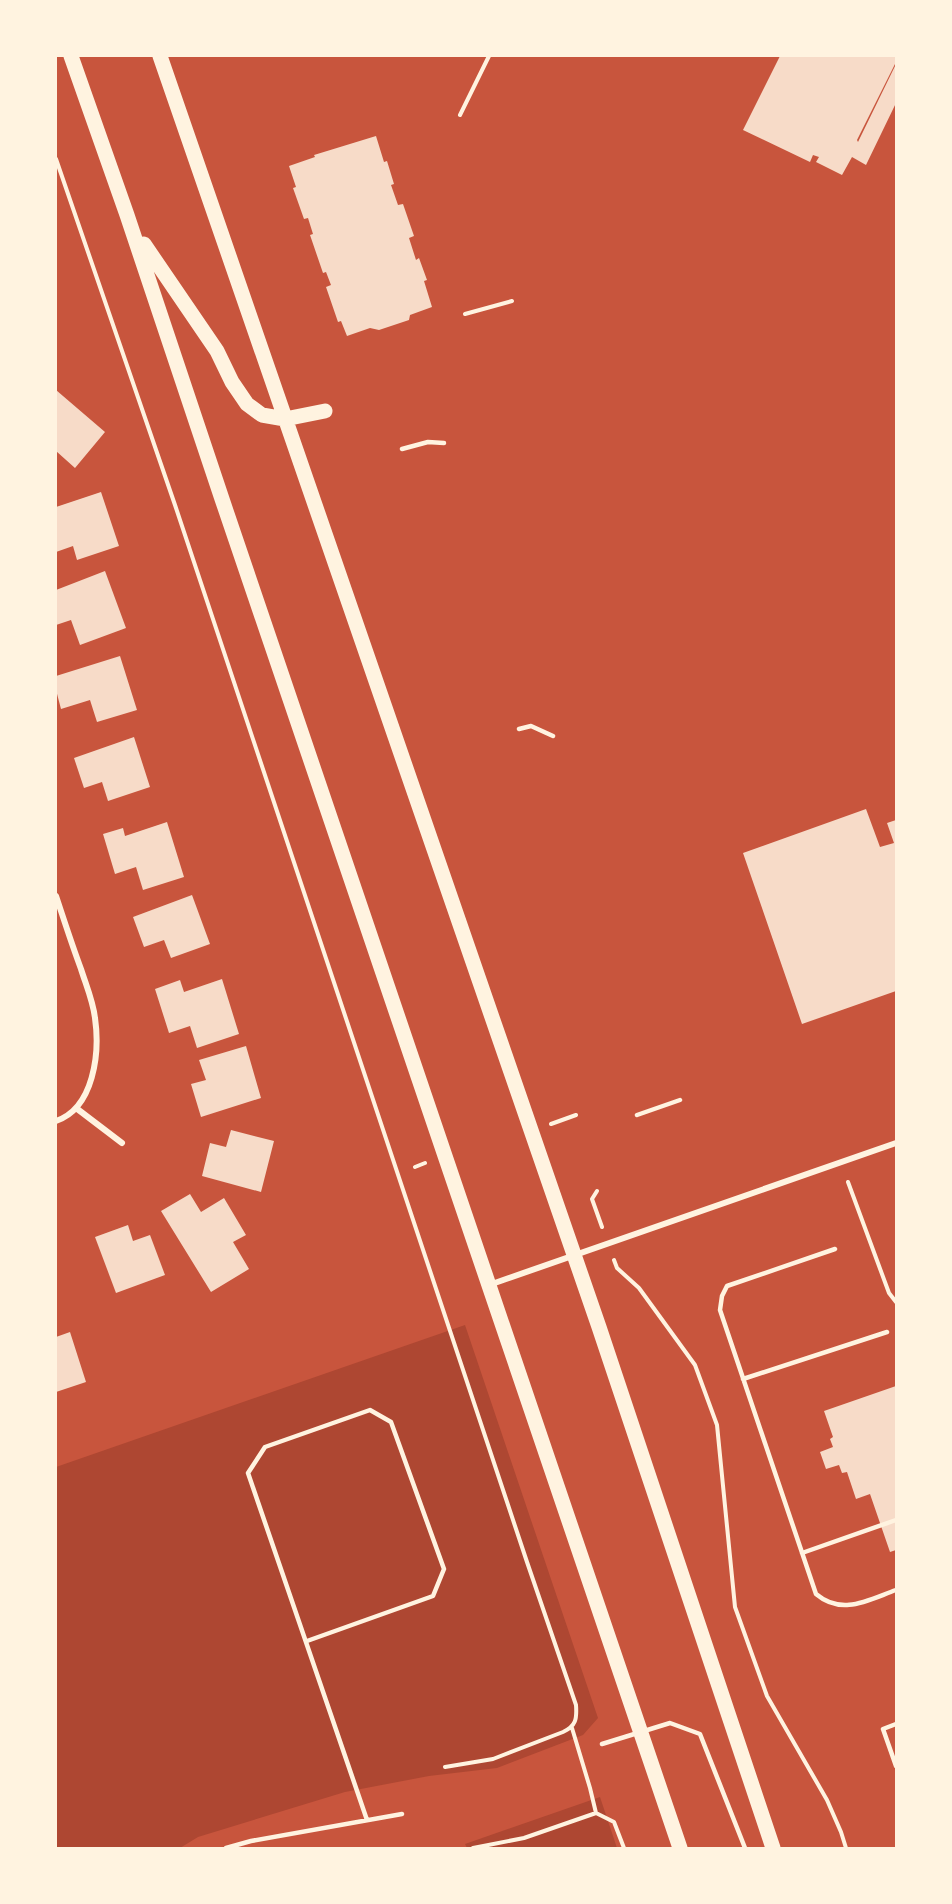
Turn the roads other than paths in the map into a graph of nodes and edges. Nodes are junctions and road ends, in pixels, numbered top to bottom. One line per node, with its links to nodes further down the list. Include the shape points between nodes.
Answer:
1 (71, 56): 3 (main road)
2 (160, 56): 5 (main road)
3 (127, 215): 5 (main road, via 153,260 217,351 247,404 262,415); 19 (main road)
4 (325, 411): 5 (main road)
5 (285, 419): 18 (main road)
6 (444, 443): 7 (lane, via 428,442)
7 (402, 449)
8 (519, 729): 9 (lane, via 531,726)
9 (553, 736)
10 (56, 896): 12 (street, via 95,1019 90,1084)
11 (680, 1100): 13 (lane)
12 (76, 1108): 14 (street); 15 (street)
13 (637, 1115)
14 (56, 1121)
15 (122, 1143)
16 (897, 1143): 18 (street)
17 (835, 1249): 21 (lane, via 727,1286 720,1310)
18 (573, 1255): 19 (street); 35 (main road)
19 (488, 1285): 27 (main road)
20 (887, 1332): 21 (lane)
21 (742, 1379): 23 (lane)
22 (897, 1520): 23 (lane)
23 (802, 1553): 24 (lane, via 816,1594 825,1601 853,1605)
24 (897, 1590)
25 (307, 1641): 25 (lane, via 248,1473 266,1446 370,1410 391,1422 444,1569 433,1596); 31 (lane)
26 (897, 1724): 29 (lane, via 884,1729)
27 (640, 1731): 28 (lane); 33 (main road); 34 (lane, via 670,1723 700,1734)
28 (602, 1744)
29 (897, 1766)
30 (402, 1814): 31 (lane)
31 (367, 1820): 32 (lane)
32 (226, 1848)
33 (680, 1848)
34 (746, 1848)
35 (773, 1848)

